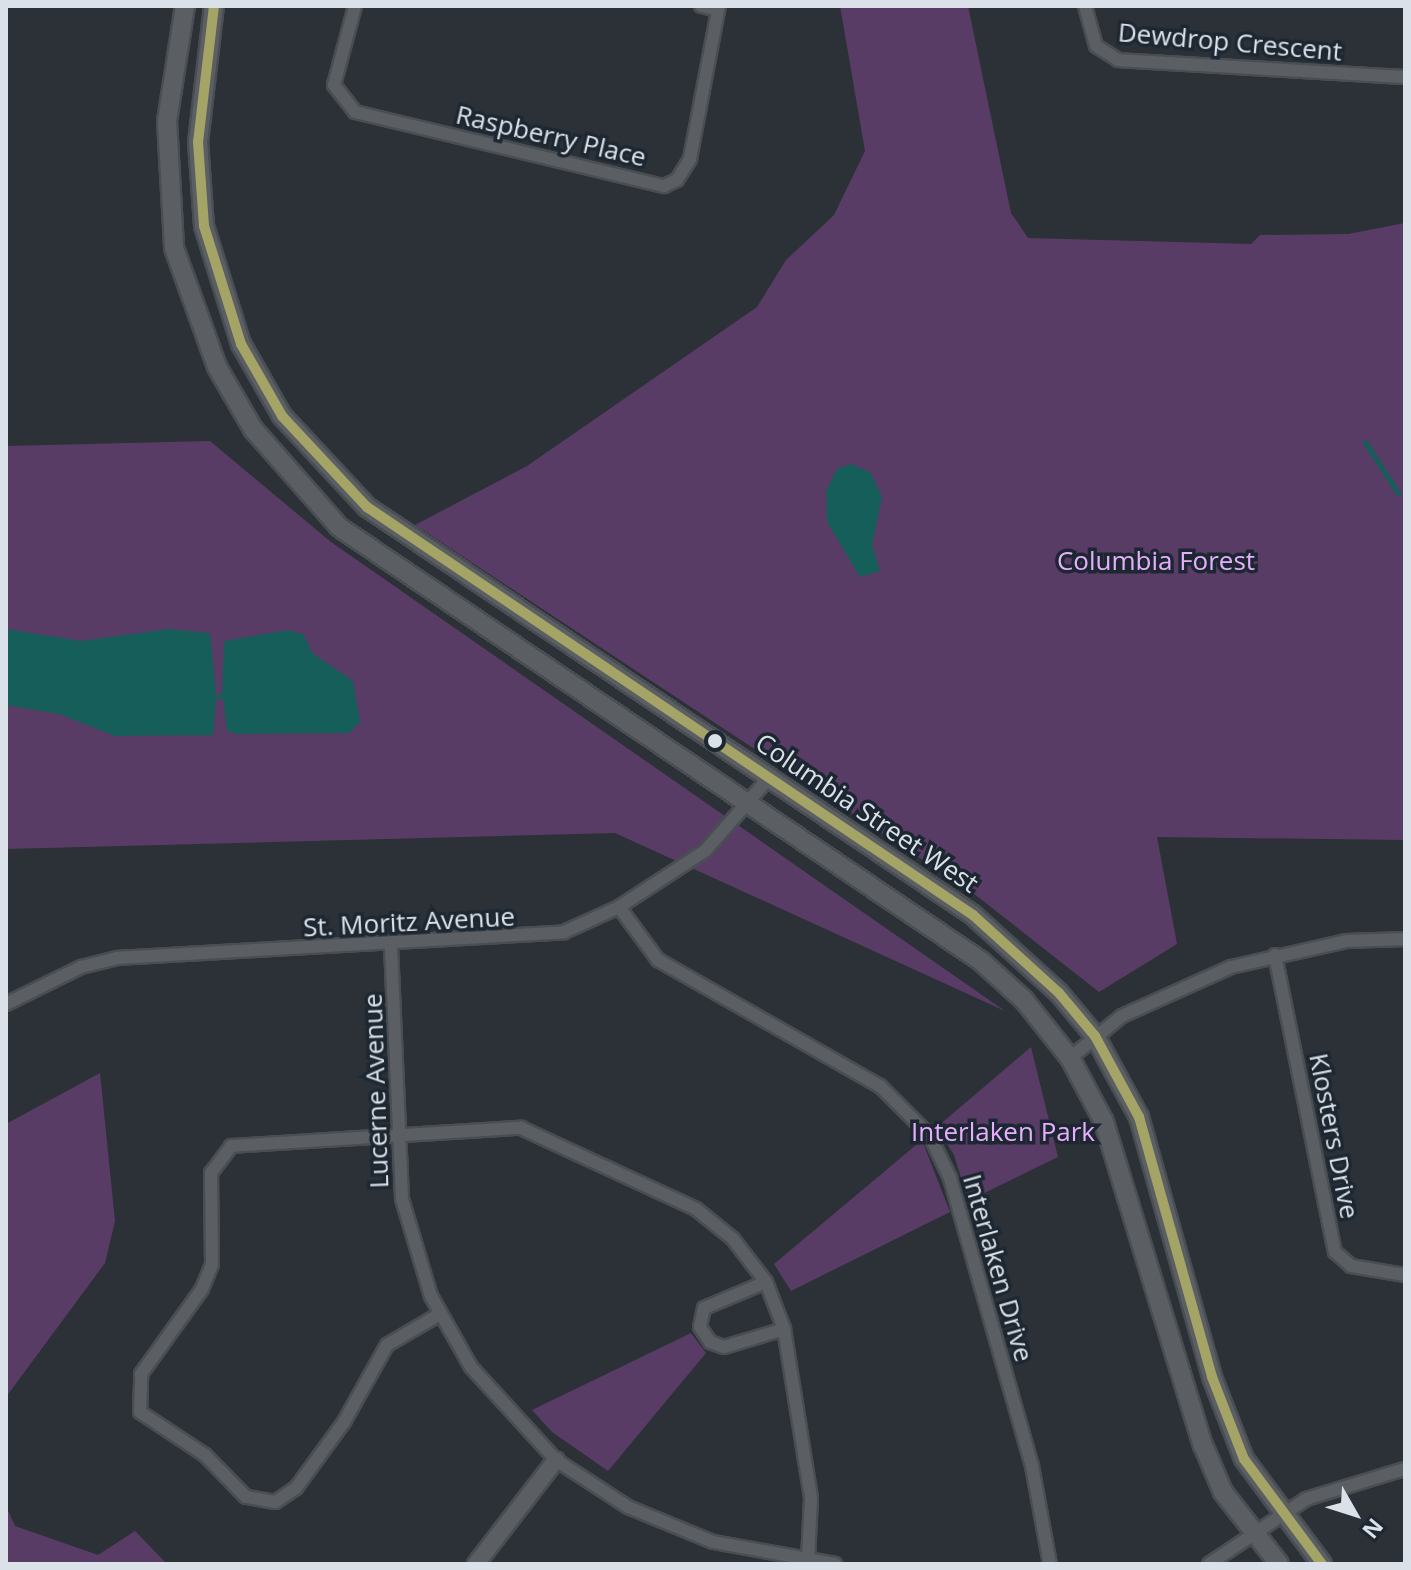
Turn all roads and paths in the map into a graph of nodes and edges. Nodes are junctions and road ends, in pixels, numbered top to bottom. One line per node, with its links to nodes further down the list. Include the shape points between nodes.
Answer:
1 (185, 6): 9 (main road, via 167,121 174,248 217,367 253,429 339,527)
2 (214, 6): 8 (main road, Columbia Street West, via 198,142 204,226 241,344 282,416 367,507)
3 (355, 6): 6 (street, Raspberry Place, via 334,85 355,112 664,186 677,180 690,159)
4 (701, 6): 6 (street, Raspberry Place)
5 (1085, 6): 7 (street, Dewdrop Crescent, via 1096,46 1118,60)
6 (718, 8)
7 (1405, 77)
8 (768, 779): 9 (street, St. Moritz Avenue); 15 (main road, Columbia Street West, via 973,915 1059,993)
9 (750, 805): 10 (street, St. Moritz Avenue, via 714,844); 16 (main road, via 981,961 1024,1000)
10 (619, 907): 12 (street, St. Moritz Avenue, via 537,937); 29 (street, Interlaken Drive, via 658,960 888,1091 930,1136 950,1178 1028,1450)
11 (1405, 939): 13 (street, via 1346,941)
12 (391, 946): 14 (street, St. Moritz Avenue, via 118,958 81,967); 17 (street, Lucerne Avenue)
13 (1275, 955): 15 (street, via 1163,995); 18 (street, Klosters Drive, via 1335,1252 1351,1266)
14 (6, 1004)
15 (1095, 1036): 16 (street); 24 (main road, Columbia Street West, via 1139,1117 1160,1175 1228,1421 1244,1459)
16 (1070, 1058): 25 (main road, via 1109,1137 1203,1445 1223,1492)
17 (395, 1132): 19 (street, via 504,1127 550,1138 696,1209 733,1239); 20 (street, Lucerne Avenue, via 410,1237); 20 (street, via 231,1146 218,1157 211,1173 212,1264 202,1289 141,1374 140,1412 205,1455 246,1497 275,1502 296,1488 344,1422 387,1345)
18 (1405, 1275)
19 (766, 1282): 21 (street); 21 (street, via 704,1308 700,1327 710,1342 724,1347)
20 (440, 1314): 22 (street, Lucerne Avenue, via 471,1367)
21 (784, 1329): 26 (street, via 814,1521)
22 (556, 1460): 26 (street, Lucerne Avenue, via 628,1507 713,1542); 27 (street)
23 (1405, 1469): 24 (street, via 1341,1484)
24 (1284, 1515): 25 (street); 32 (main road, Columbia Street West)
25 (1255, 1534): 30 (street); 31 (main road)
26 (808, 1560): 28 (street, Lucerne Avenue)
27 (476, 1564)
28 (835, 1564)
29 (1050, 1564)
30 (1209, 1564)
31 (1279, 1564)
32 (1322, 1564)

